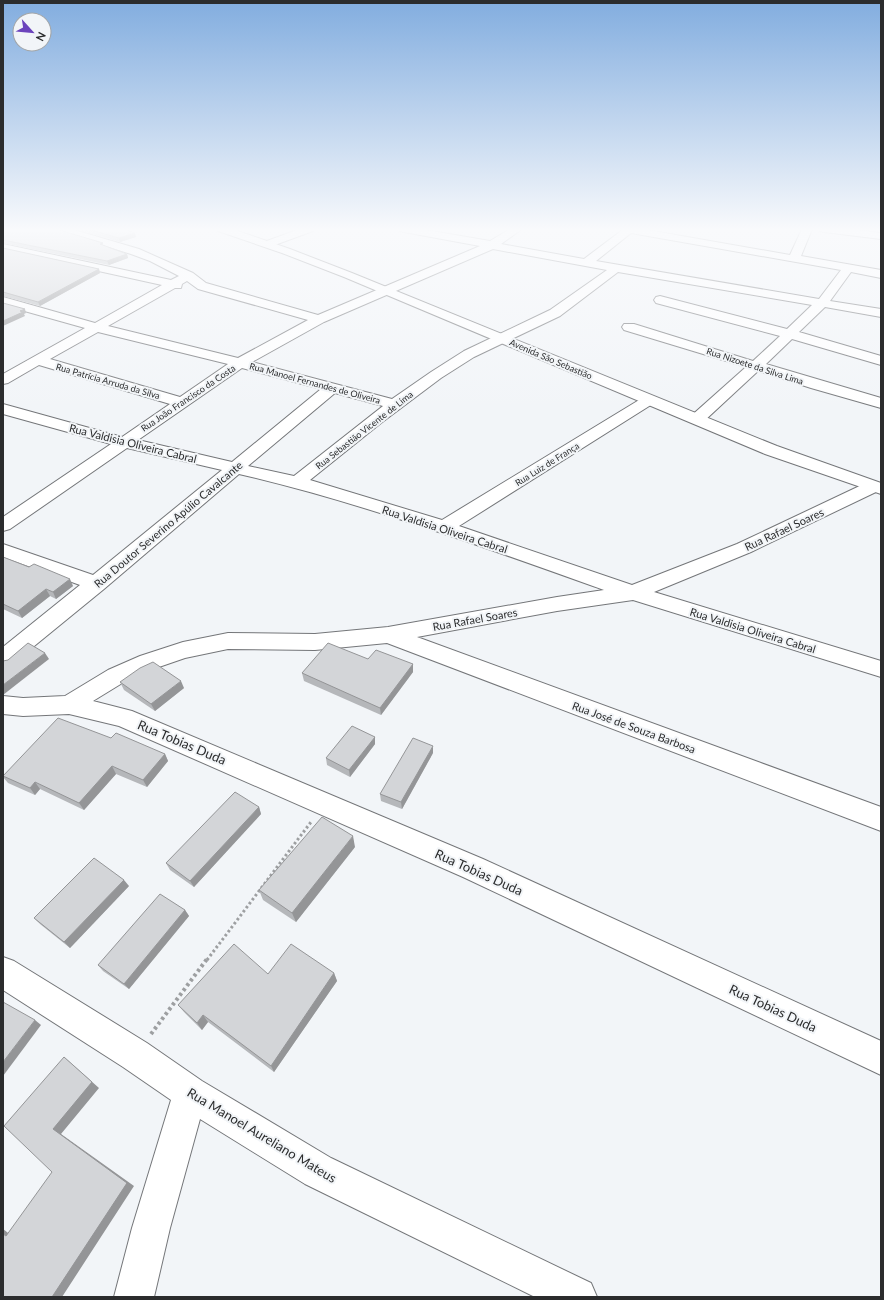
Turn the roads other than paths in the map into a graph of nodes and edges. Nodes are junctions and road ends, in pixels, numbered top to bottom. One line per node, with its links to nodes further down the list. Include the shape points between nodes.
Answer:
1 (161, 290): 12 (street)
2 (215, 290): 11 (street)
3 (385, 290): 11 (street, Rua João Francisco da Costa); 15 (street, Avenida São Sebastião)
4 (589, 290): 15 (street, Rua Sebastião Vicente de Lima, via 554,313)
5 (739, 290): 8 (street)
6 (832, 290): 8 (street)
7 (660, 300): 14 (street)
8 (821, 304): 10 (street); 14 (street)
9 (7, 305): 12 (street, Rua Manoel Fernandes de Oliveira)
10 (881, 313)
11 (319, 319): 18 (street, Rua João Francisco da Costa)
12 (95, 327): 16 (street); 18 (street, Rua Manoel Fernandes de Oliveira)
13 (629, 327): 19 (street, Rua Nizoete da Silva Lima)
14 (789, 334): 17 (street); 19 (street)
15 (503, 339): 22 (street, Avenida São Sebastião); 25 (street, Rua Sebastião Vicente de Lima, via 477,350)
16 (36, 360): 20 (street); 23 (street, Rua Patrícia Arruda da Silva)
17 (881, 361)
18 (240, 363): 21 (street, Rua Manoel Fernandes de Oliveira); 23 (street, Rua João Francisco da Costa)
19 (756, 366): 24 (street, Rua Nizoete da Silva Lima, via 816,386); 27 (street)
20 (3, 380)
21 (332, 388): 25 (street, Rua Manoel Fernandes de Oliveira); 29 (street, Rua Doutor Severino Apúlio Cavalcante)
22 (649, 400): 27 (street, Avenida São Sebastião); 33 (street, Rua Luiz de França)
23 (181, 402): 28 (street, Rua João Francisco da Costa)
24 (881, 403)
25 (394, 404): 30 (street, Rua Sebastião Vicente de Lima)
26 (3, 409): 28 (street, Rua Valdisia Oliveira Cabral)
27 (697, 419): 31 (street, Avenida São Sebastião, via 808,464)
28 (123, 442): 29 (street, Rua Valdisia Oliveira Cabral); 32 (street, Rua João Francisco da Costa)
29 (233, 468): 30 (street, Rua Valdisia Oliveira Cabral); 35 (street, Rua Doutor Severino Apúlio Cavalcante)
30 (297, 482): 33 (street, Rua Valdisia Oliveira Cabral)
31 (876, 488): 36 (street, Rua Rafael Soares, via 744,548)
32 (3, 525)
33 (444, 527): 36 (street, Rua Valdisia Oliveira Cabral)
34 (3, 550): 35 (street)
35 (97, 584): 38 (street, Rua Doutor Severino Apúlio Cavalcante)
36 (633, 593): 37 (street, Rua Rafael Soares); 39 (street, Rua Valdisia Oliveira Cabral)
37 (388, 634): 40 (street, Rua Rafael Soares, via 315,642 228,641 183,650 116,676); 42 (street, Rua José de Souza Barbosa)
38 (3, 659)
39 (881, 669)
40 (69, 705): 41 (street); 44 (street, Rua Tobias Duda, via 124,718 473,868)
41 (3, 706)
42 (881, 819)
43 (3, 972): 45 (street, Rua Manoel Aureliano Mateus, via 135,1055)
44 (881, 1058)
45 (190, 1093): 46 (street); 47 (street, Rua Manoel Aureliano Mateus, via 318,1172)
46 (134, 1297)
47 (577, 1297)

